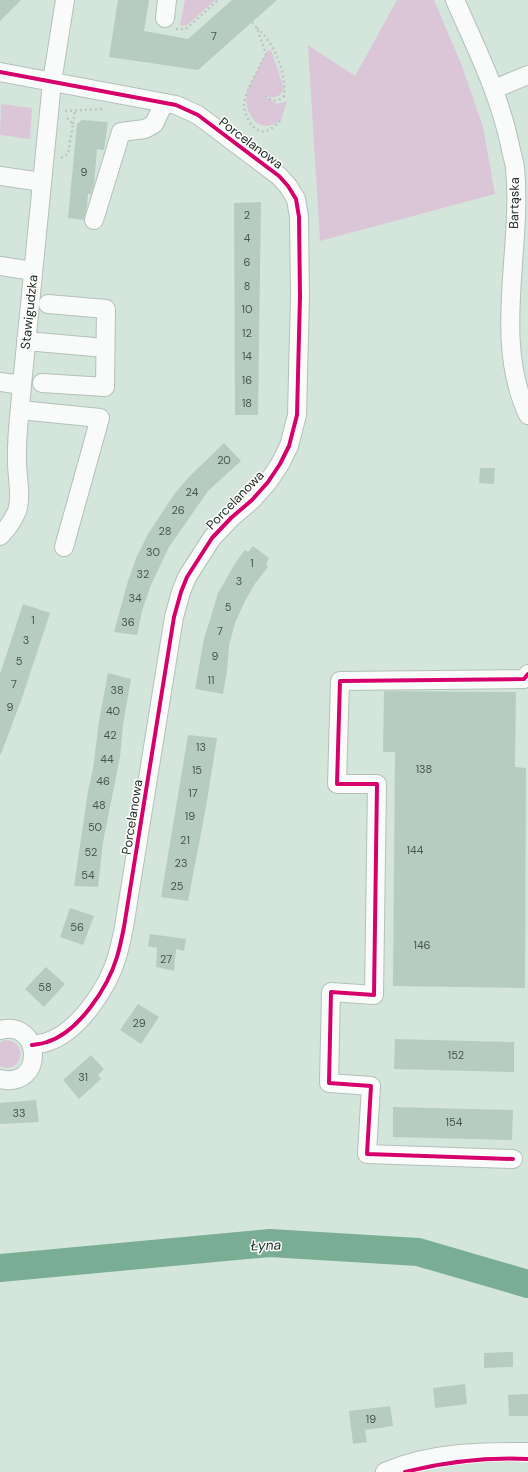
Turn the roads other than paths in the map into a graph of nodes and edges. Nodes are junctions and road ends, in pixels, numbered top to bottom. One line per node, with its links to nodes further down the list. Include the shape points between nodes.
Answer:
1 (65, 0): 7 (street, Stawigudzka)
2 (167, 0): 4 (street)
3 (456, 0): 8 (street, Bartąska)
4 (165, 18)
5 (0, 72): 7 (street)
6 (528, 75): 8 (street)
7 (52, 82): 9 (street, Porcelanowa); 11 (street, Stawigudzka)
8 (494, 89): 22 (street, Bartąska, via 514,167 516,200 511,340 514,373)
9 (164, 103): 12 (street, via 154,124 145,129 121,132); 27 (street, Porcelanowa, via 176,105 198,115 279,176 296,199 300,241 297,415 289,446 280,464 252,500 212,538 181,592 174,617 124,927 117,957 108,979 97,999 64,1034 47,1042)
10 (0, 176): 11 (street)
11 (42, 182): 14 (street, Stawigudzka)
12 (94, 220)
13 (0, 266): 14 (street)
14 (33, 270): 16 (street, Stawigudzka)
15 (48, 304): 17 (street, via 106,309)
16 (26, 341): 17 (street); 20 (street, Stawigudzka)
17 (105, 348): 19 (street, via 105,387)
18 (0, 382): 20 (street)
19 (42, 383)
20 (22, 385): 21 (street, Stawigudzka)
21 (20, 410): 23 (street, Stawigudzka, via 17,462 20,496 17,511); 24 (street, via 100,418)
22 (528, 415)
23 (0, 536)
24 (64, 547)
25 (528, 674): 29 (street, via 524,679 340,681 337,760 337,784 377,784 374,995 330,992 329,1083 371,1086 368,1154)
26 (0, 1030): 27 (street, via 19,1031)
27 (32, 1045): 28 (street, via 33,1060 27,1072 15,1079)
28 (0, 1079)
29 (513, 1158)
30 (528, 1452): 31 (street, via 450,1455 396,1467)
31 (385, 1472)

